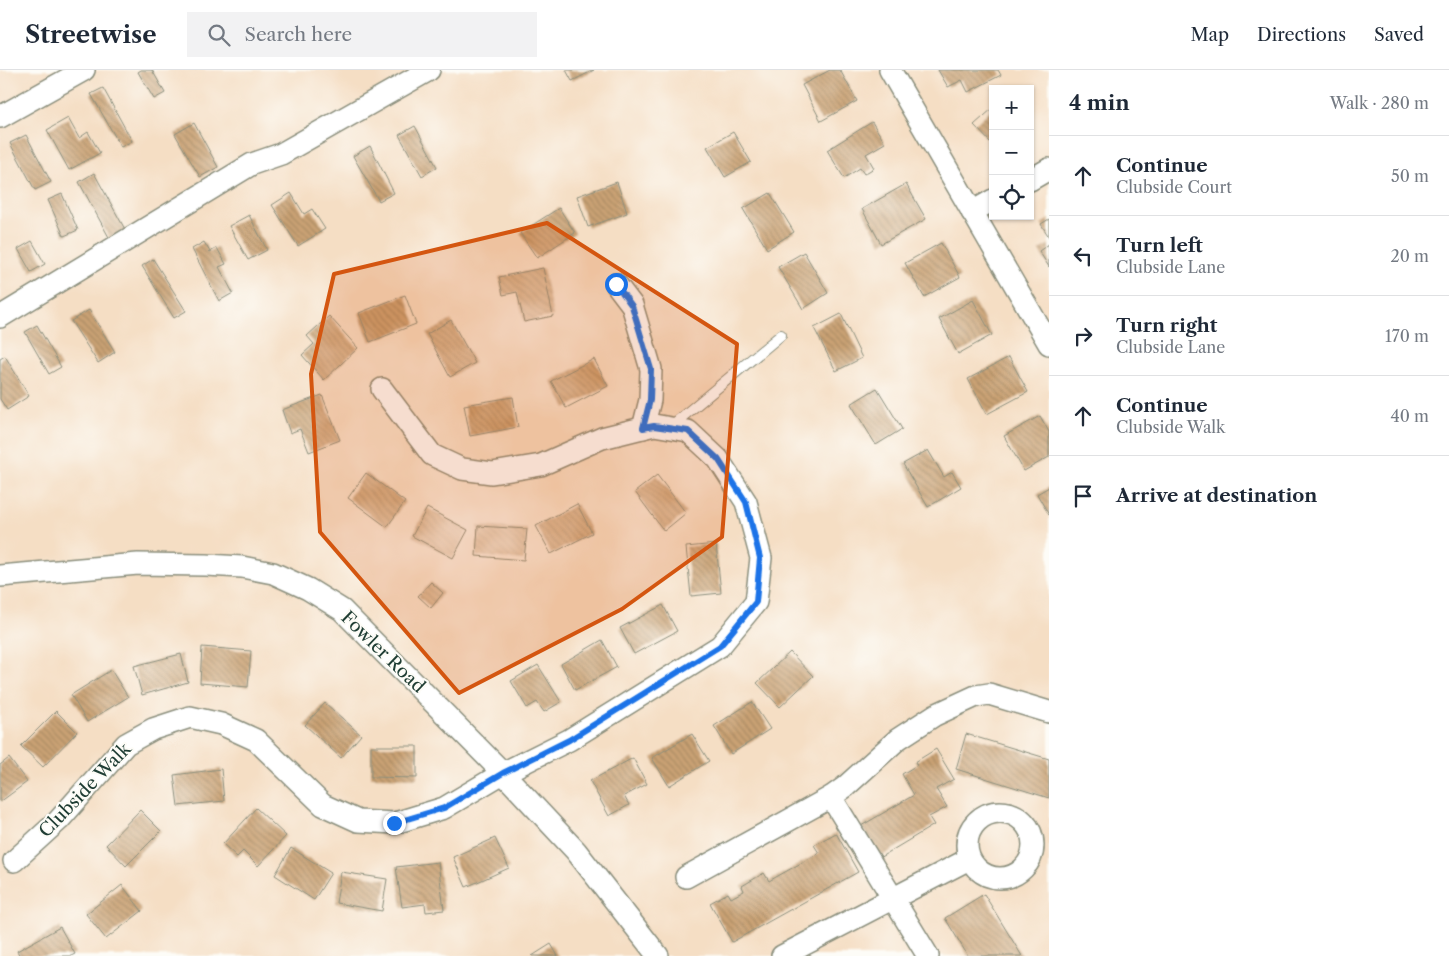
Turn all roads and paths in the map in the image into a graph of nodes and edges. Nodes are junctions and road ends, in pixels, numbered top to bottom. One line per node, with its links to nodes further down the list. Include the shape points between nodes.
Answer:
1 (84, 70): 4 (street)
2 (429, 70): 10 (street, via 281,154 252,164)
3 (890, 70): 8 (street)
4 (0, 117)
5 (1049, 169): 6 (street)
6 (1034, 178)
7 (989, 202): 8 (street)
8 (972, 212): 12 (street)
9 (616, 284): 14 (street, via 632,306 651,369 650,400)
10 (0, 317)
11 (781, 335): 15 (lane)
12 (1049, 344)
13 (382, 389): 14 (street, Clubside Walk, via 432,455 462,470 492,472 541,465 602,438)
14 (643, 428): 15 (street, Clubside Walk)
15 (669, 428): 18 (street, Clubside Walk, via 688,431 718,459 746,502 760,558 756,602 720,646 569,740)
16 (0, 576): 18 (street, Fowler Road, via 138,564 206,565 273,573 342,610)
17 (1049, 712): 19 (street, via 989,694 976,696 935,715 898,739)
18 (503, 773): 21 (street, Clubside Walk, via 444,808 394,823 358,821 323,805 256,740 221,724 190,717 153,729 126,744 59,820); 24 (street, Fowler Road, via 576,851)
19 (831, 797): 22 (street); 23 (street)
20 (969, 859): 23 (street)
21 (14, 861)
22 (686, 877)
23 (893, 898): 25 (street); 26 (street)
24 (658, 956)
25 (782, 956)
26 (928, 956)

